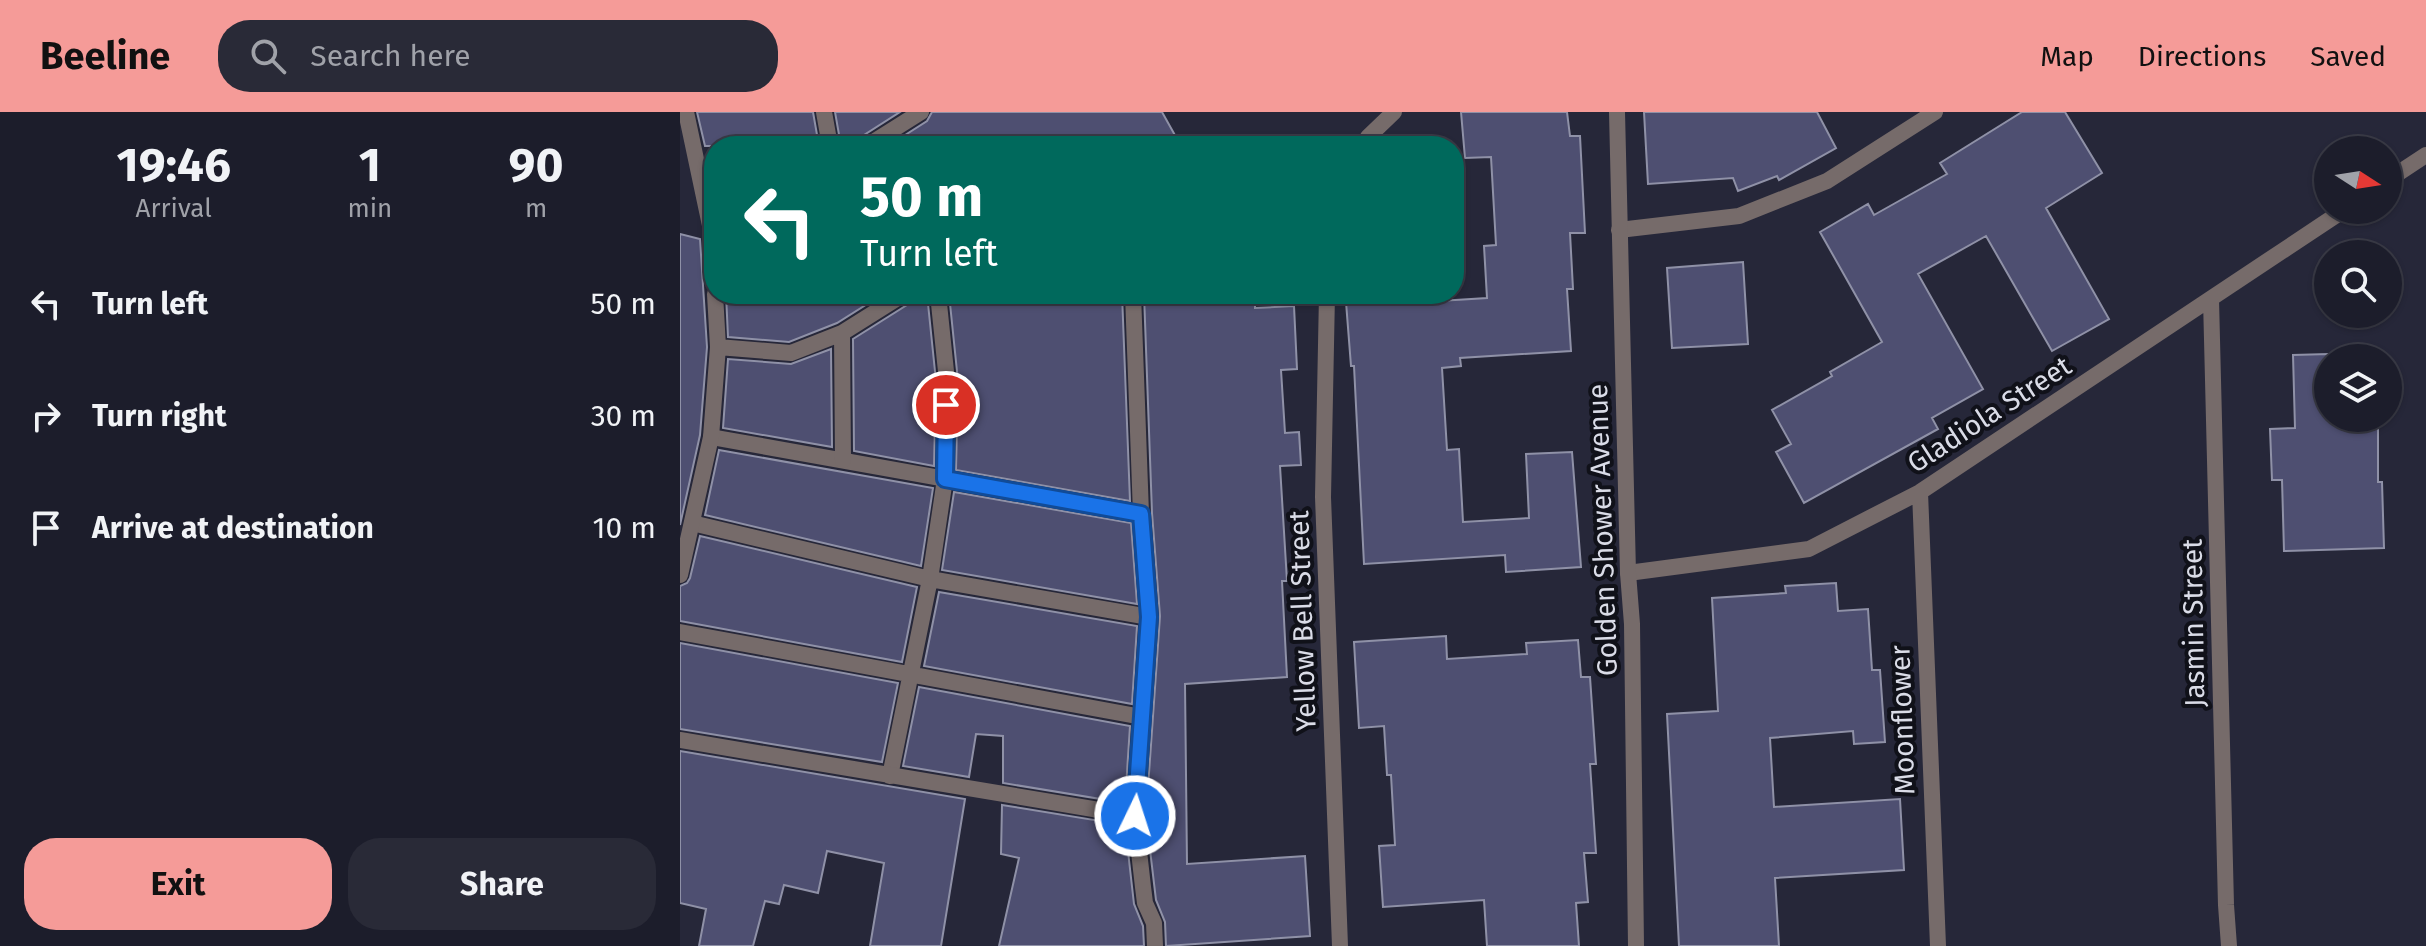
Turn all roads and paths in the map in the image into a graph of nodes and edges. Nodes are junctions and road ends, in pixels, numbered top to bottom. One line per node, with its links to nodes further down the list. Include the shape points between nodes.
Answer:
1 (686, 112): 12 (street)
2 (824, 112): 7 (street)
3 (921, 112): 8 (street)
4 (1394, 112): 9 (street)
5 (1617, 112): 14 (street, Golden Shower Avenue)
6 (1935, 112): 14 (street, via 1827,181 1739,216)
7 (828, 136)
8 (883, 136)
9 (1369, 136)
10 (2426, 155): 11 (street)
11 (2402, 171)
12 (704, 197)
13 (2323, 224): 15 (street, Gladiola Street)
14 (1619, 230): 29 (street, Golden Shower Avenue)
15 (2211, 299): 26 (street, Gladiola Street); 43 (street, Jasmin Street)
16 (716, 304): 22 (street)
17 (888, 304): 21 (street)
18 (939, 304): 25 (street, via 947,381)
19 (1133, 304): 27 (street)
20 (1327, 304): 40 (street, Yellow Bell Street, via 1323,497)
21 (842, 333): 22 (street, via 791,353); 24 (street)
22 (718, 347): 23 (street)
23 (711, 437): 24 (street); 28 (street)
24 (843, 460): 25 (street)
25 (945, 479): 27 (street); 31 (street)
26 (1920, 492): 29 (street, Gladiola Street, via 1809,549); 42 (street, Moonflower)
27 (1141, 514): 32 (street)
28 (692, 523): 30 (street); 31 (street)
29 (1628, 573): 41 (street, Golden Shower Avenue)
30 (680, 575)
31 (930, 579): 32 (street); 34 (street)
32 (1149, 617): 35 (street)
33 (680, 632): 34 (street)
34 (911, 674): 35 (street); 37 (street)
35 (1142, 717): 38 (street)
36 (680, 740): 37 (street)
37 (890, 776): 38 (street)
38 (1135, 816): 39 (street)
39 (1155, 946)
40 (1340, 946)
41 (1636, 946)
42 (1938, 946)
43 (2229, 946)

